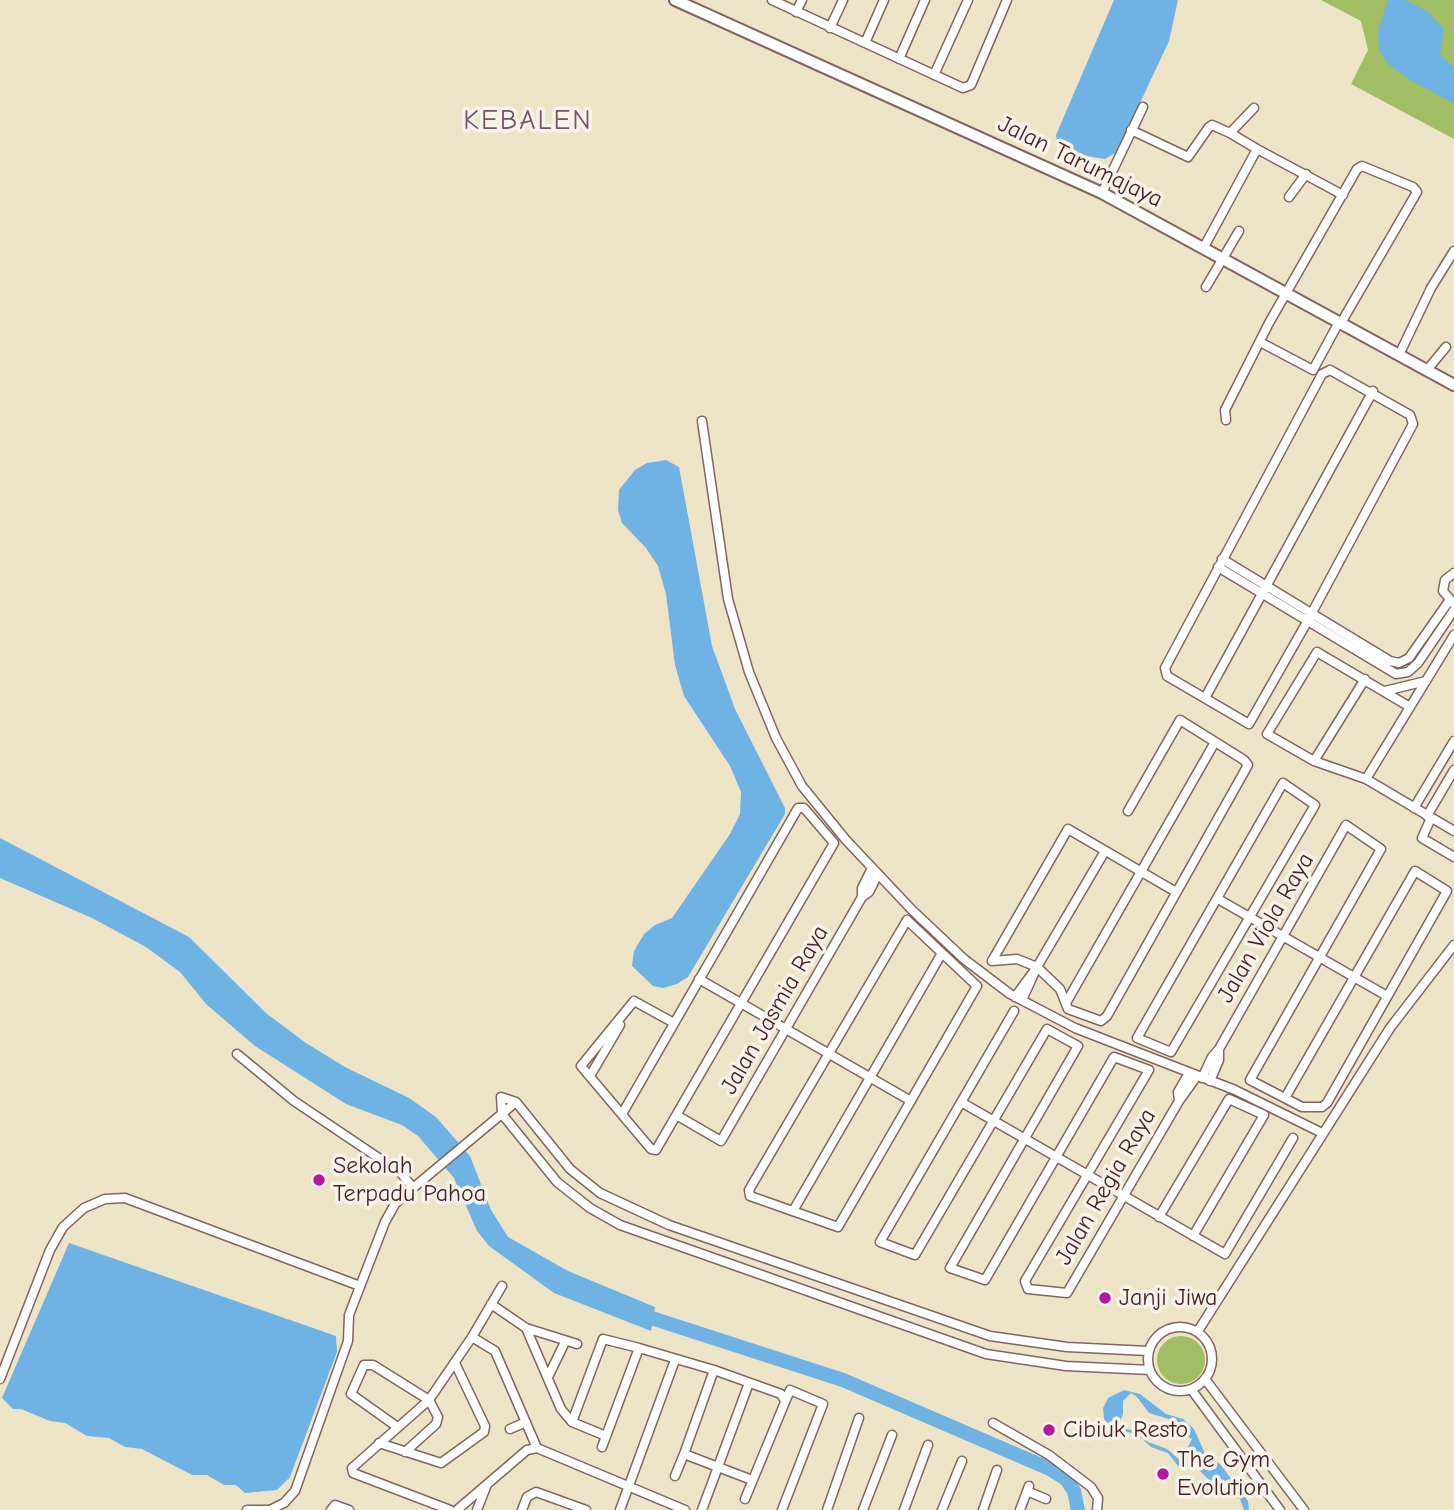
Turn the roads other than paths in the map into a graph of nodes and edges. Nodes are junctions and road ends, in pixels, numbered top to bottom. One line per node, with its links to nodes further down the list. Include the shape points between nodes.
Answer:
1 (675, 0): 20 (street, Jalan Tarumajaya)
2 (772, 0): 9 (street)
3 (802, 0): 9 (street)
4 (843, 0): 10 (street)
5 (884, 0): 11 (street)
6 (925, 0): 12 (street)
7 (968, 0): 13 (street)
8 (1007, 0): 13 (street, via 971,85 963,88)
9 (796, 12): 10 (street)
10 (830, 28): 11 (street)
11 (865, 43): 12 (street)
12 (899, 58): 13 (street)
13 (934, 75)
14 (1143, 107): 16 (street)
15 (1254, 108): 17 (street)
16 (1131, 130): 17 (street, via 1188,157 1211,125); 20 (street)
17 (1230, 133): 18 (street)
18 (1257, 149): 19 (street); 24 (street)
19 (1306, 174): 21 (street); 22 (street)
20 (1102, 192): 24 (street, Jalan Tarumajaya)
21 (1343, 195): 28 (street); 29 (street, via 1362,166 1417,192)
22 (1289, 197)
23 (1239, 231): 26 (street)
24 (1205, 244): 26 (street, Jalan Tarumajaya)
25 (1454, 251): 32 (street)
26 (1225, 254): 27 (street); 28 (street, Jalan Tarumajaya)
27 (1206, 287)
28 (1289, 289): 29 (street, Jalan Tarumajaya); 30 (street)
29 (1342, 321): 30 (street, via 1313,370); 32 (street, Jalan Tarumajaya)
30 (1259, 342): 36 (street, via 1225,410)
31 (1446, 347): 33 (street)
32 (1400, 354): 33 (street, Jalan Tarumajaya)
33 (1430, 367): 34 (street, Jalan Tarumajaya)
34 (1454, 385)
35 (1373, 391): 38 (street, via 1331,370 1322,374); 40 (street); 43 (street, via 1410,415 1413,424)
36 (1226, 420)
37 (702, 421): 62 (street, via 728,599 749,672 802,786)
38 (1220, 563): 40 (street); 49 (street, via 1165,668 1167,676)
39 (1454, 573): 41 (street, via 1443,591)
40 (1264, 590): 43 (street); 44 (street); 49 (street)
41 (1451, 602): 43 (street, via 1409,658 1399,663)
42 (1454, 610): 44 (street, via 1418,663 1408,672 1396,674)
43 (1311, 613): 44 (street)
44 (1307, 622): 49 (street, via 1249,724)
45 (1454, 635): 47 (street)
46 (1365, 679): 48 (street); 53 (street); 53 (street, via 1315,652 1267,734)
47 (1426, 681): 48 (street); 50 (street)
48 (1385, 691): 50 (street)
49 (1205, 698)
50 (1410, 707): 55 (street)
51 (1454, 741): 56 (street)
52 (1215, 742): 57 (street, via 1180,720); 63 (street); 64 (street, via 1244,760 1247,770)
53 (1314, 761): 55 (street)
54 (1454, 770): 58 (street)
55 (1366, 779): 56 (street)
56 (1414, 808): 58 (street)
57 (1128, 811)
58 (1429, 817): 59 (street); 61 (street, via 1422,838)
59 (1454, 831)
60 (1105, 851): 63 (street); 71 (street); 71 (street, via 1068,829 992,961 1017,959)
61 (1454, 858)
62 (875, 871): 75 (street, via 964,959); 81 (street, Jalan Jasmia Raya)
63 (1141, 872): 64 (street); 77 (street)
64 (1176, 892): 77 (street, via 1107,1016 1096,1021 1068,1009)
65 (1218, 899): 66 (street); 66 (street, via 1283,783 1315,805); 66 (street, via 1137,1038 1171,1052)
66 (1250, 918): 67 (street)
67 (1283, 937): 70 (street); 70 (street, Jalan Viola Raya, via 1346,825 1381,849); 86 (street, Jalan Viola Raya, via 1219,1049 1219,1060)
68 (1454, 945): 95 (street, via 1390,1028)
69 (942, 953): 82 (street, via 907,920); 85 (street); 88 (street, via 977,986)
70 (1319, 957): 72 (street); 87 (street, via 1250,1080)
71 (1037, 967): 75 (street); 77 (street, via 1060,989)
72 (1354, 977): 74 (street); 74 (street, via 1415,871 1447,891); 87 (street)
73 (699, 979): 78 (street); 78 (street, via 798,808 804,808 834,843); 80 (street)
74 (1387, 996): 87 (street, via 1322,1107 1301,1107)
75 (1019, 999): 86 (street, via 1075,1028)
76 (634, 1001): 80 (street); 84 (street); 84 (street, via 582,1066)
77 (1066, 1003)
78 (742, 1004): 81 (street); 93 (street)
79 (1014, 1011): 90 (street)
80 (674, 1023): 92 (street)
81 (786, 1029): 82 (street); 93 (street, Jalan Jasmia Raya, via 721,1141)
82 (829, 1053): 85 (street); 102 (street, via 749,1190 750,1196)
83 (237, 1054): 100 (street, via 294,1101 401,1173)
84 (590, 1076): 92 (street)
85 (870, 1077): 88 (street); 102 (street)
86 (1200, 1077): 95 (street, via 1278,1108); 101 (street, Jalan Regia Raya, via 1178,1092 1179,1101)
87 (1285, 1098)
88 (911, 1101): 102 (street, via 838,1227)
89 (516, 1102): 91 (street); 91 (street, via 500,1097); 114 (street, via 570,1169 628,1208 990,1336)
90 (961, 1102): 94 (street); 94 (street, via 880,1242 915,1255)
91 (502, 1114): 100 (street); 118 (street, via 557,1182 620,1225 986,1354)
92 (622, 1114): 93 (street, via 651,1149 660,1147)
93 (678, 1116)
94 (993, 1121): 97 (street); 97 (street, via 1047,1029 1078,1046)
95 (1322, 1133): 109 (street)
96 (1293, 1138): 104 (street, via 1225,1254)
97 (1024, 1139): 98 (street); 98 (street, via 950,1268 985,1280)
98 (1056, 1157): 99 (street); 99 (street, via 1114,1057 1149,1070)
99 (1088, 1175): 101 (street); 101 (street, Jalan Regia Raya, via 1025,1282 1028,1289 1066,1293)
100 (413, 1188): 105 (street, via 385,1222)
101 (1123, 1196): 103 (street)
102 (793, 1211)
103 (1160, 1217): 104 (street); 104 (street, via 1229,1099 1264,1115)
104 (1193, 1236)
105 (360, 1286): 122 (street, via 125,1198 104,1199 84,1208 63,1227); 154 (street, via 349,1315 348,1341 295,1491)
106 (502, 1286): 107 (street)
107 (491, 1304): 108 (street); 110 (street)
108 (526, 1328): 111 (street); 121 (street)
109 (1198, 1331): 115 (street, via 1178,1326 1168,1329 1159,1334); 123 (street, via 1211,1348)
110 (472, 1337): 117 (street); 129 (street, via 495,1351)
111 (565, 1342): 112 (street); 121 (street)
112 (577, 1344)
113 (639, 1348): 116 (street); 130 (street, via 603,1339); 135 (street)
114 (1067, 1348): 115 (street); 118 (street)
115 (1149, 1351): 120 (street)
116 (675, 1360): 119 (street); 148 (street)
117 (454, 1363): 126 (street); 140 (street, via 484,1432 444,1462)
118 (1066, 1366): 120 (street)
119 (714, 1370): 124 (street); 141 (street)
120 (1150, 1370): 125 (street, via 1167,1388)
121 (548, 1377): 130 (street, via 561,1409)
122 (0, 1379)
123 (1205, 1379): 125 (street); 172 (street)
124 (749, 1383): 127 (street, via 781,1394); 143 (street)
125 (1191, 1389): 171 (street)
126 (429, 1400): 132 (street); 132 (street, via 373,1365 365,1365 351,1394); 140 (street, via 438,1417 436,1424)
127 (785, 1401): 146 (street); 163 (street, via 790,1390 823,1402)
128 (859, 1418): 164 (street)
129 (526, 1422): 133 (street); 139 (street)
130 (572, 1422): 135 (street)
131 (993, 1423): 170 (street, via 1085,1482 1098,1498)
132 (396, 1426): 136 (street)
133 (510, 1429)
134 (892, 1434): 165 (street)
135 (606, 1436): 138 (street)
136 (379, 1443): 140 (street); 156 (street, via 352,1468 353,1473)
137 (928, 1445): 166 (street)
138 (602, 1447)
139 (537, 1448): 147 (street, via 527,1450); 148 (street)
140 (405, 1452)
141 (684, 1454): 143 (street); 145 (street)
142 (961, 1461): 167 (street)
143 (718, 1467): 146 (street); 162 (street)
144 (997, 1470): 168 (street)
145 (675, 1476)
146 (752, 1480): 149 (street)
147 (487, 1485): 157 (street); 158 (street)
148 (629, 1488): 160 (street); 161 (street)
149 (745, 1499)
150 (1045, 1499): 169 (street, via 1028,1489)
151 (333, 1508): 155 (street)
152 (582, 1509): 159 (street, via 536,1492 527,1497)
153 (247, 1510): 154 (street)
154 (269, 1510)
155 (349, 1510)
156 (450, 1510)
157 (457, 1510)
158 (477, 1510)
159 (522, 1510)
160 (620, 1510)
161 (685, 1510)
162 (702, 1510)
163 (782, 1510)
164 (827, 1510)
165 (863, 1510)
166 (904, 1510)
167 (942, 1510)
168 (983, 1510)
169 (1020, 1510)
170 (1097, 1510)
171 (1280, 1510)
172 (1304, 1510)

